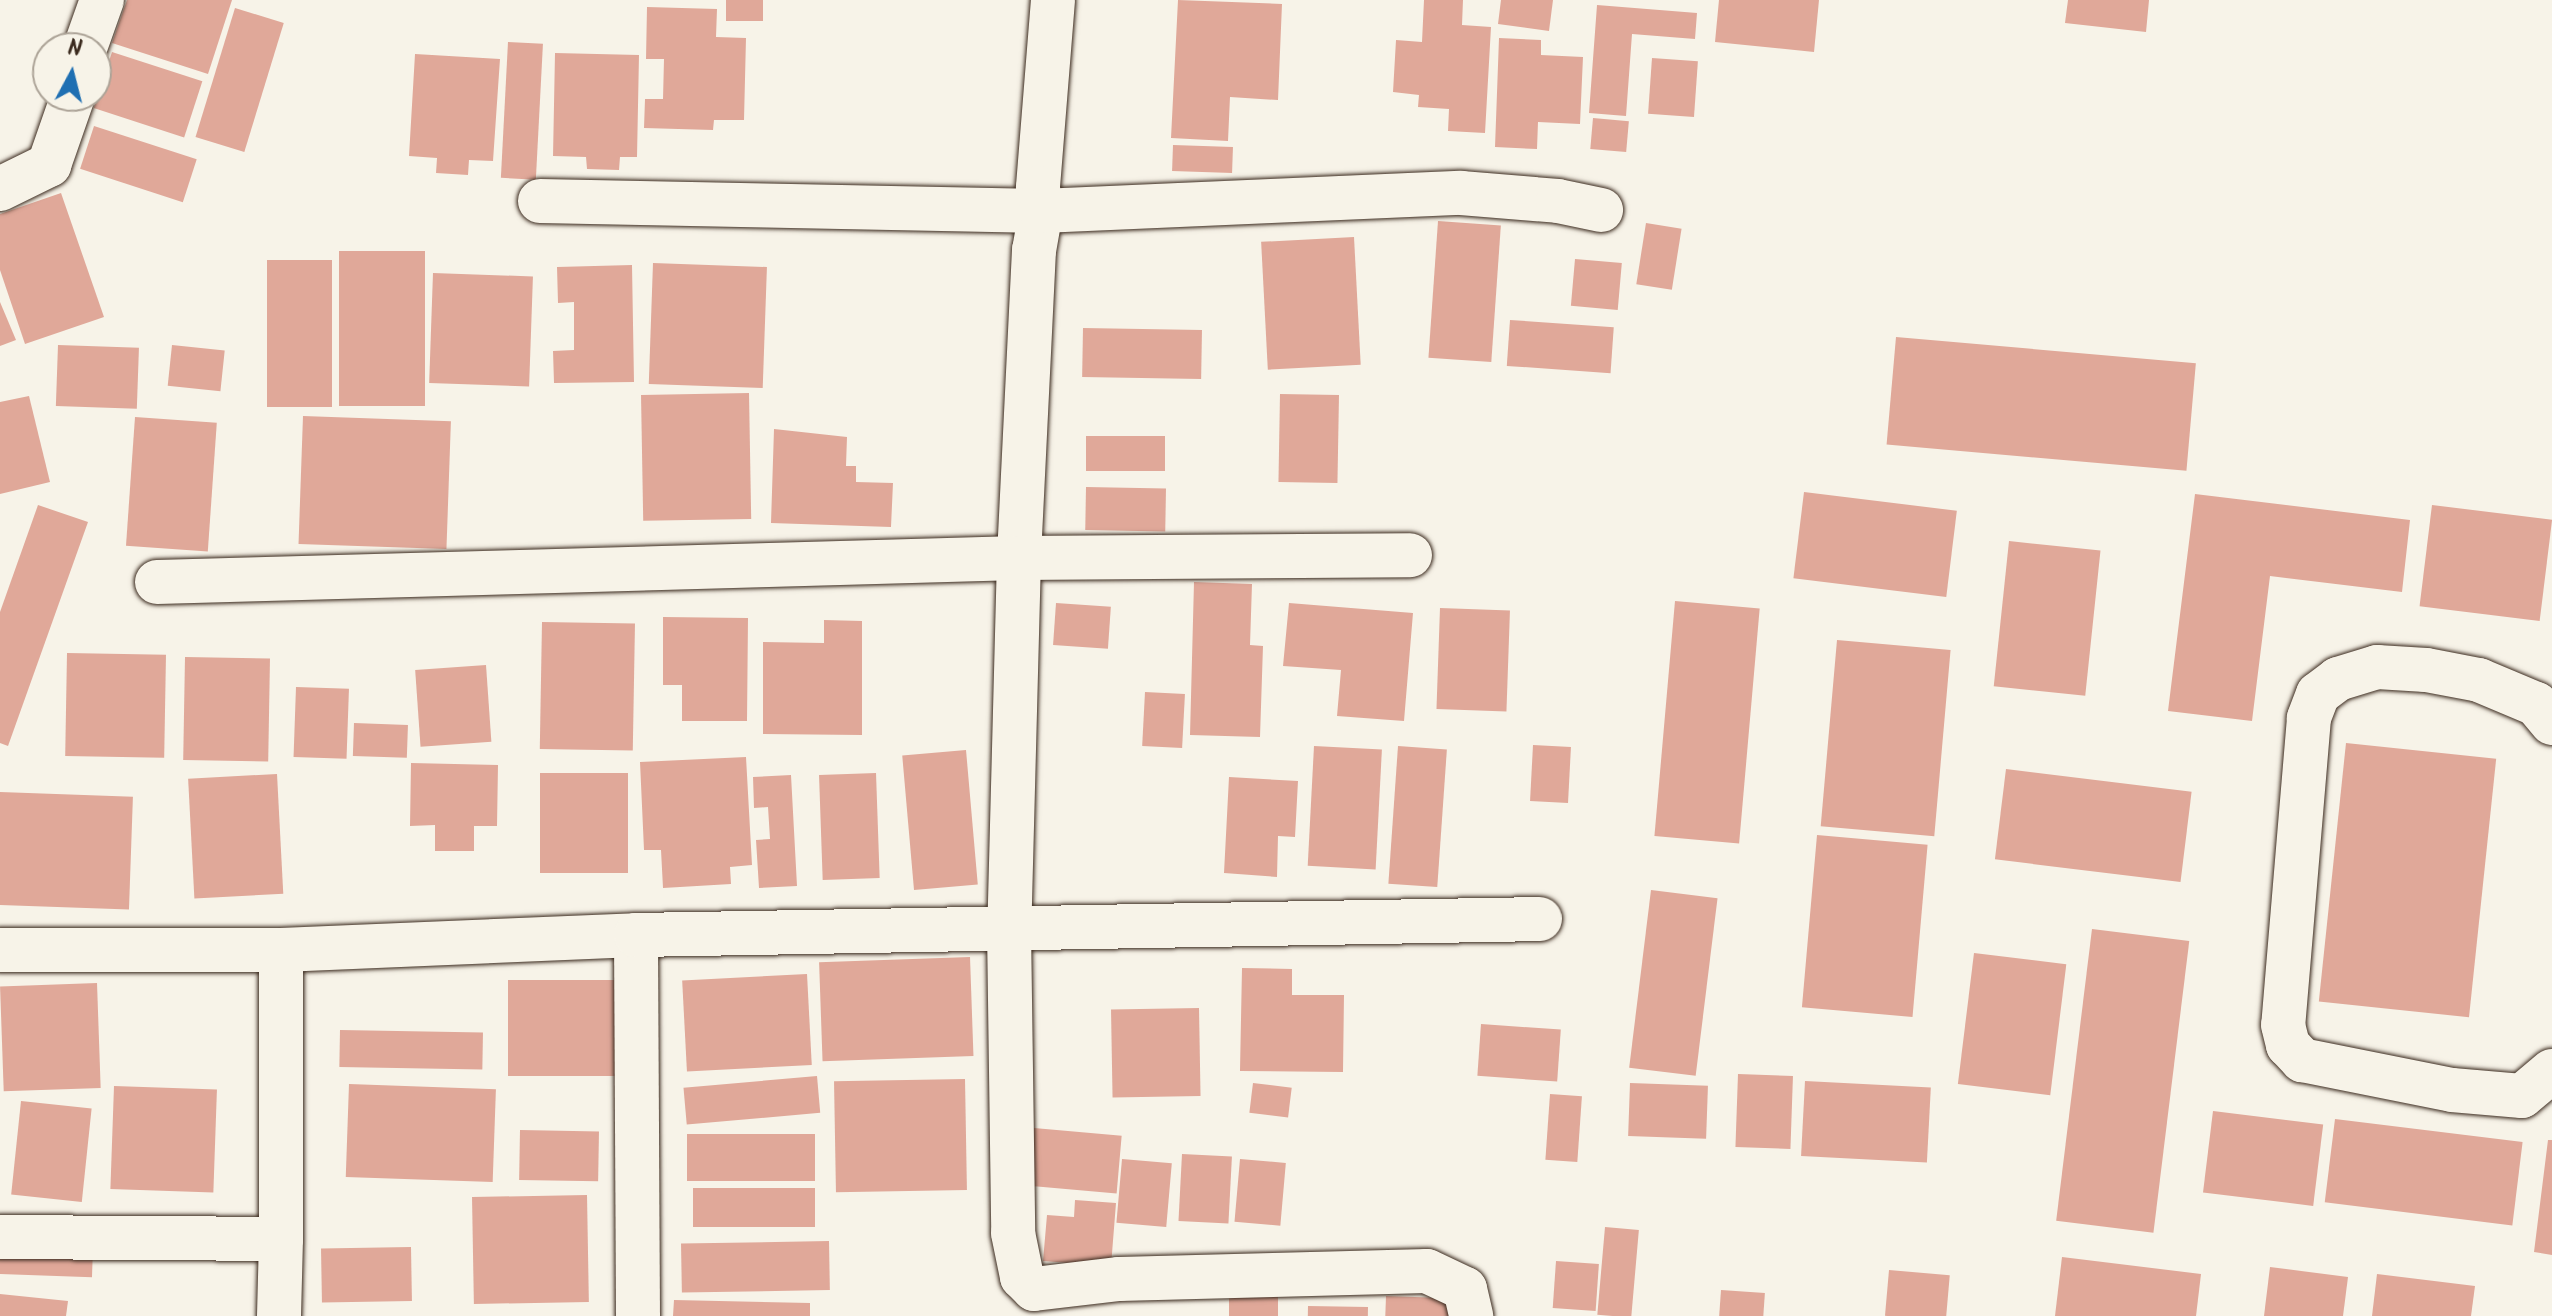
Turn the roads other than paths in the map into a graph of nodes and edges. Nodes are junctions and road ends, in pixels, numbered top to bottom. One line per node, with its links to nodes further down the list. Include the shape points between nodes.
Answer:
1 (102, 0): 3 (street)
2 (1053, 0): 8 (street, via 1038,188)
3 (91, 32)
4 (69, 112): 5 (street, via 49,165)
5 (0, 189)
6 (540, 201): 8 (street)
7 (1601, 210): 8 (street, via 1461,193)
8 (1041, 211): 10 (street, via 1034,250)
9 (1410, 555): 10 (street)
10 (1019, 558): 11 (street); 14 (street)
11 (157, 582)
12 (2552, 723): 18 (street, via 2536,704 2479,680 2426,670 2377,667 2338,679 2318,694 2309,718 2283,1025 2288,1045 2302,1060 2452,1090 2522,1096)
13 (1540, 919): 14 (street)
14 (1009, 928): 15 (street); 23 (street, via 1013,1233 1022,1277 1034,1289 1119,1279 1427,1271 1465,1289)
15 (636, 935): 17 (street); 22 (street)
16 (0, 950): 17 (street)
17 (281, 950): 20 (street)
18 (2552, 1071)
19 (0, 1237): 20 (street)
20 (281, 1239): 21 (street)
21 (279, 1316)
22 (638, 1316)
23 (1471, 1316)

